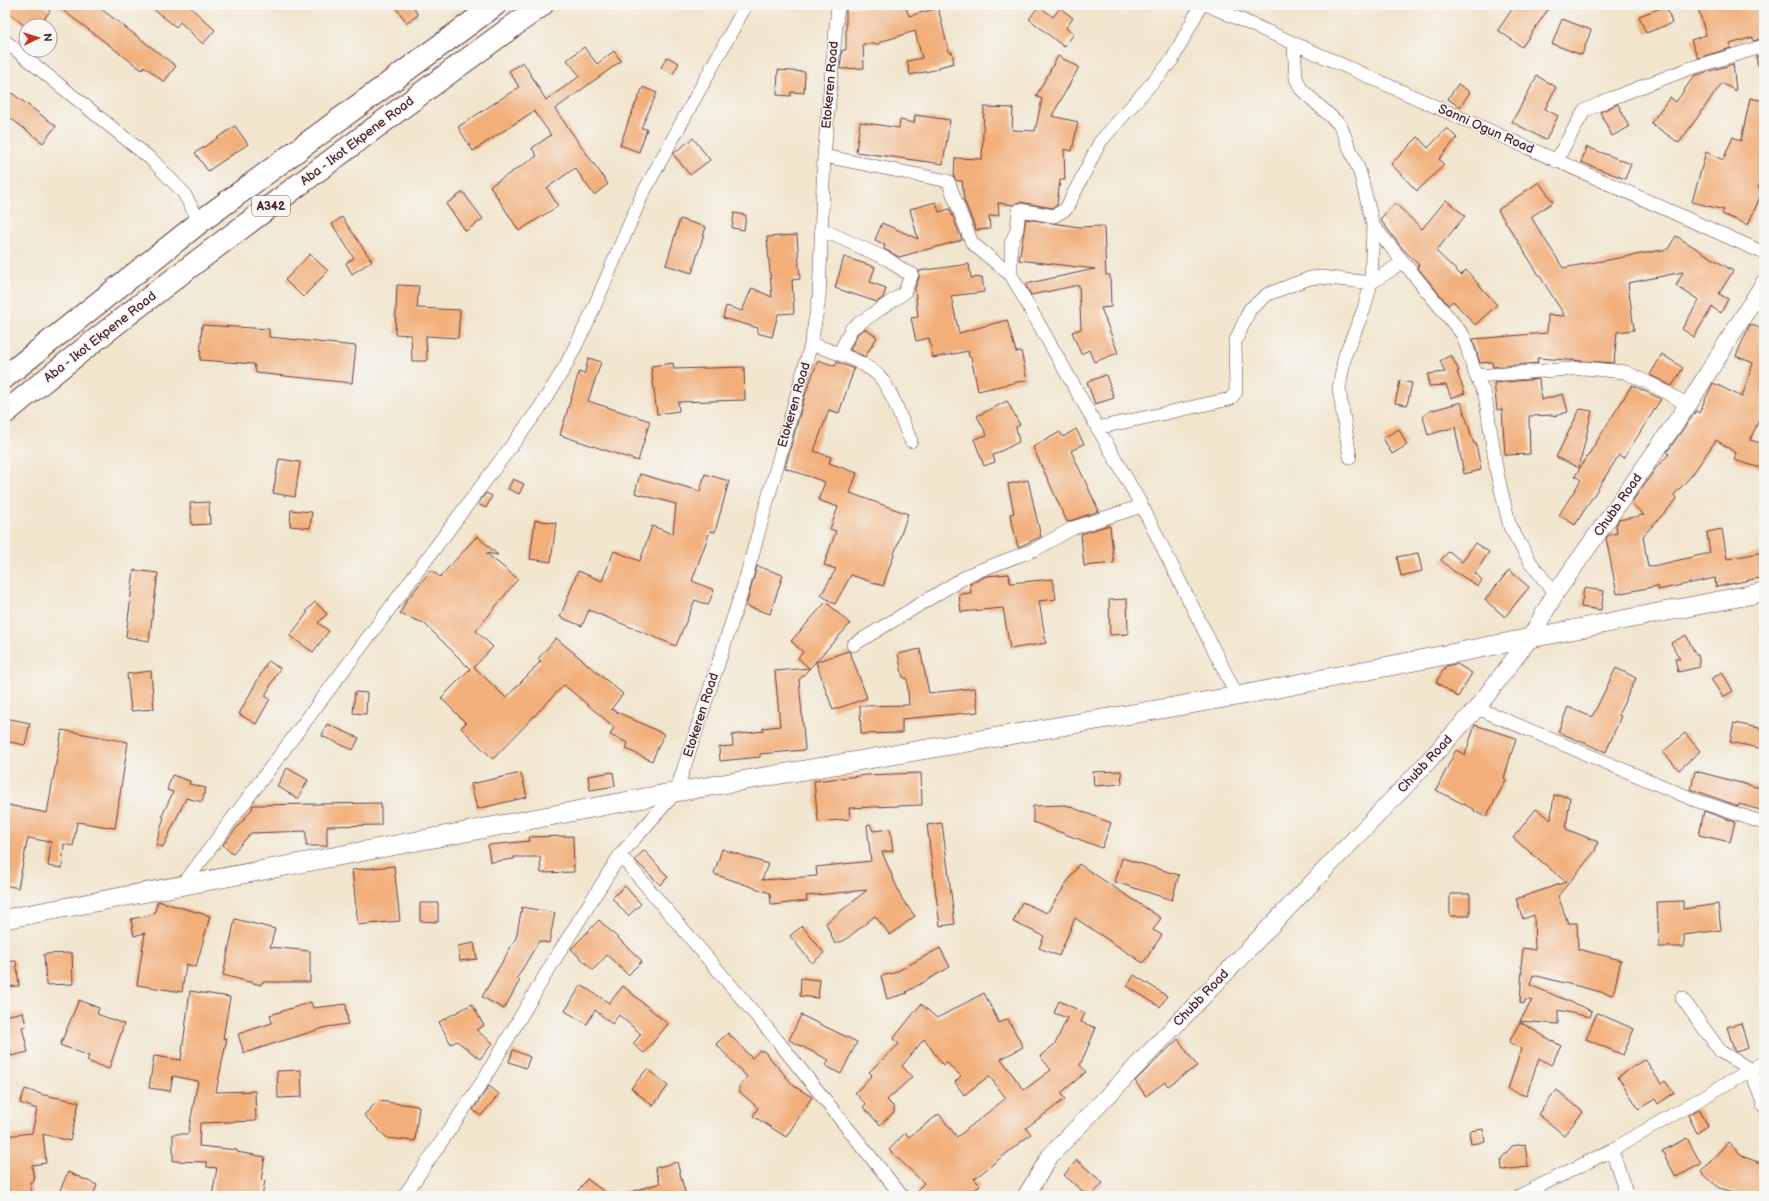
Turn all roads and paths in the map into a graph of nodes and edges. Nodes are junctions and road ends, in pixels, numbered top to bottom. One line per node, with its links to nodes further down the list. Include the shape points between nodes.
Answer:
1 (495, 5): 12 (highway, A342)
2 (542, 5): 25 (highway, Aba - Ikot Ekpene Road / A342, via 201,258)
3 (746, 5): 39 (street, via 642,195 589,319 565,367 539,409)
4 (838, 5): 10 (street, Etokeren Road)
5 (1201, 5): 17 (street, via 1172,60 1100,142 1066,209 1054,216 1019,210 1011,244)
6 (1208, 5): 8 (street, Sanni Ogun Road)
7 (5, 41): 12 (street, via 152,160 184,192)
8 (1294, 44): 11 (street, Sanni Ogun Road); 13 (street, via 1296,78 1301,88 1340,124 1360,173)
9 (1764, 46): 11 (street, via 1688,69 1584,111)
10 (824, 156): 14 (street, Etokeren Road); 17 (street, via 948,181 972,243)
11 (1556, 161): 15 (street, Sanni Ogun Road)
12 (200, 222): 23 (highway, A342)
13 (1373, 225): 16 (street); 18 (street)
14 (823, 230): 20 (street, Etokeren Road, via 819,299); 21 (street, via 889,260 912,274 904,293 852,328)
15 (1764, 253)
16 (1403, 262): 18 (street); 22 (street, via 1463,335)
17 (1011, 275): 26 (street)
18 (1371, 283): 26 (street, via 1310,278 1268,294 1250,308 1235,342 1236,392 1230,399); 28 (street, via 1345,355 1339,389)
19 (1764, 283): 24 (street, Chubb Road)
20 (811, 344): 21 (street); 36 (street, Etokeren Road, via 742,588)
21 (839, 354): 27 (street, via 878,375)
22 (1476, 376): 24 (street, via 1585,368 1626,372); 31 (street, via 1485,395 1497,473 1510,527 1531,563)
23 (5, 377)
24 (1688, 405): 31 (street, Chubb Road)
25 (5, 413)
26 (1097, 428): 29 (street)
27 (910, 441)
28 (1350, 457)
29 (1142, 506): 33 (street, via 1073,528 1036,550 970,574); 34 (street)
30 (1764, 592): 32 (main road)
31 (1555, 594): 32 (street, Chubb Road)
32 (1530, 638): 34 (main road); 35 (street, Chubb Road)
33 (853, 645)
34 (1237, 696): 36 (main road)
35 (1477, 708): 37 (street, via 1695,800); 48 (street, Chubb Road, via 1050,1156)
36 (676, 792): 38 (street); 39 (main road)
37 (1764, 823)
38 (620, 855): 46 (street, via 480,1084); 47 (street, via 777,1040)
39 (182, 886): 40 (main road)
40 (5, 919)
41 (1682, 998): 43 (street, via 1721,1052)
42 (1764, 1062): 43 (street)
43 (1751, 1070): 44 (street); 45 (street)
44 (1764, 1106)
45 (1612, 1150): 49 (street); 50 (street)
46 (404, 1196)
47 (902, 1196)
48 (1026, 1196)
49 (1519, 1196)
50 (1627, 1196)

